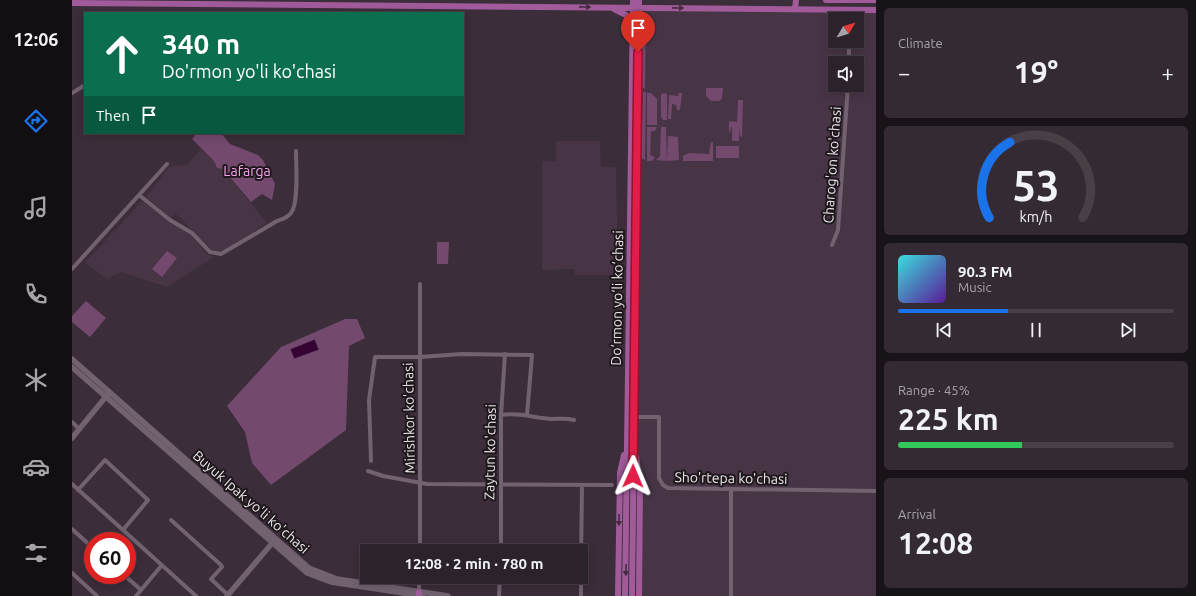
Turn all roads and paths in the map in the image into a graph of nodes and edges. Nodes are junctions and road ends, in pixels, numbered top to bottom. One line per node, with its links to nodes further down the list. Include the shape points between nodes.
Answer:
1 (633, 0): 10 (main road, Do‘rmon yo‘li ko‘chasi)
2 (639, 0): 10 (main road, Do‘rmon yo‘li ko‘chasi)
3 (796, 0): 11 (main road)
4 (826, 0): 5 (main road)
5 (849, 0): 6 (main road)
6 (876, 0)
7 (320, 2): 8 (main road); 9 (main road, one-way to 9)
8 (72, 3)
9 (611, 8): 10 (main road); 14 (main road, via 626,15)
10 (636, 8): 11 (main road, one-way to 11); 14 (main road, Do‘rmon yo‘li ko‘chasi); 31 (main road, Do‘rmon yo‘li ko‘chasi, via 635,291)
11 (795, 9): 12 (main road)
12 (850, 10): 13 (main road)
13 (876, 10)
14 (633, 28): 31 (main road, Do‘rmon yo‘li ko‘chasi)
15 (84, 86): 17 (street)
16 (848, 92): 21 (street, Charog'on ko'chasi, via 838,230)
17 (72, 93)
18 (296, 151): 20 (street, via 294,205 291,213 221,254 210,252 192,233 170,220)
19 (167, 164): 20 (street)
20 (140, 196): 22 (street)
21 (832, 245)
22 (72, 269)
23 (420, 284): 25 (street, Mirishkor ko'chasi)
24 (505, 354): 25 (street); 29 (street, Zaytun ko'chasi); 30 (street, via 532,355)
25 (420, 357): 37 (street, via 374,358 369,400); 39 (street, Mirishkor ko'chasi)
26 (72, 359): 28 (main road, Buyuk Ipak yo'li ko'chasi)
27 (72, 366): 28 (main road, Buyuk Ipak yo'li ko'chasi)
28 (108, 395): 34 (main road); 51 (main road, Buyuk Ipak yo'li ko'chasi)
29 (501, 415): 30 (street); 41 (street, Zaytun ko'chasi)
30 (527, 415): 32 (street)
31 (631, 417): 36 (main road, Do‘rmon yo‘li ko‘chasi); 44 (street, Sho'rtepa ko'chasi, via 660,417 660,478 664,486)
32 (574, 420)
33 (72, 422): 34 (street)
34 (79, 429): 35 (main road)
35 (72, 438)
36 (630, 439): 70 (main road, one-way to 70, via 620,473); 71 (main road, Do‘rmon yo‘li ko‘chasi, one-way to 71); 72 (main road, Do‘rmon yo‘li ko‘chasi); 73 (main road, via 640,485)
37 (371, 461)
38 (368, 471): 39 (street)
39 (421, 483): 41 (street); 52 (street, Mirishkor ko'chasi)
40 (72, 484): 45 (street)
41 (501, 484): 42 (street); 53 (street, Zaytun ko'chasi)
42 (582, 485): 43 (street); 54 (street)
43 (612, 485)
44 (731, 489): 46 (street, Sho'rtepa ko'chasi); 74 (street)
45 (78, 490): 49 (street); 49 (street, via 105,460 148,500)
46 (876, 491)
47 (171, 520): 66 (street, via 221,565 211,580)
48 (72, 529): 50 (street)
49 (123, 530): 55 (street)
50 (84, 540)
51 (274, 541): 62 (main road, Buyuk Ipak yo'li ko'chasi, via 305,565 324,575); 66 (main road)
52 (420, 544)
53 (501, 544)
54 (581, 544)
55 (162, 565): 61 (street); 65 (street)
56 (72, 573): 63 (street)
57 (134, 584): 61 (street)
58 (419, 584): 62 (street)
59 (500, 584): 68 (street)
60 (581, 584): 69 (street)
61 (141, 590): 64 (street)
62 (420, 595): 67 (main road, Buyuk Ipak yo'li ko'chasi)
63 (97, 596)
64 (136, 596)
65 (196, 596)
66 (227, 596)
67 (448, 596)
68 (499, 596)
69 (581, 596)
70 (618, 596)
71 (625, 596)
72 (632, 596)
73 (638, 596)
74 (731, 596)

